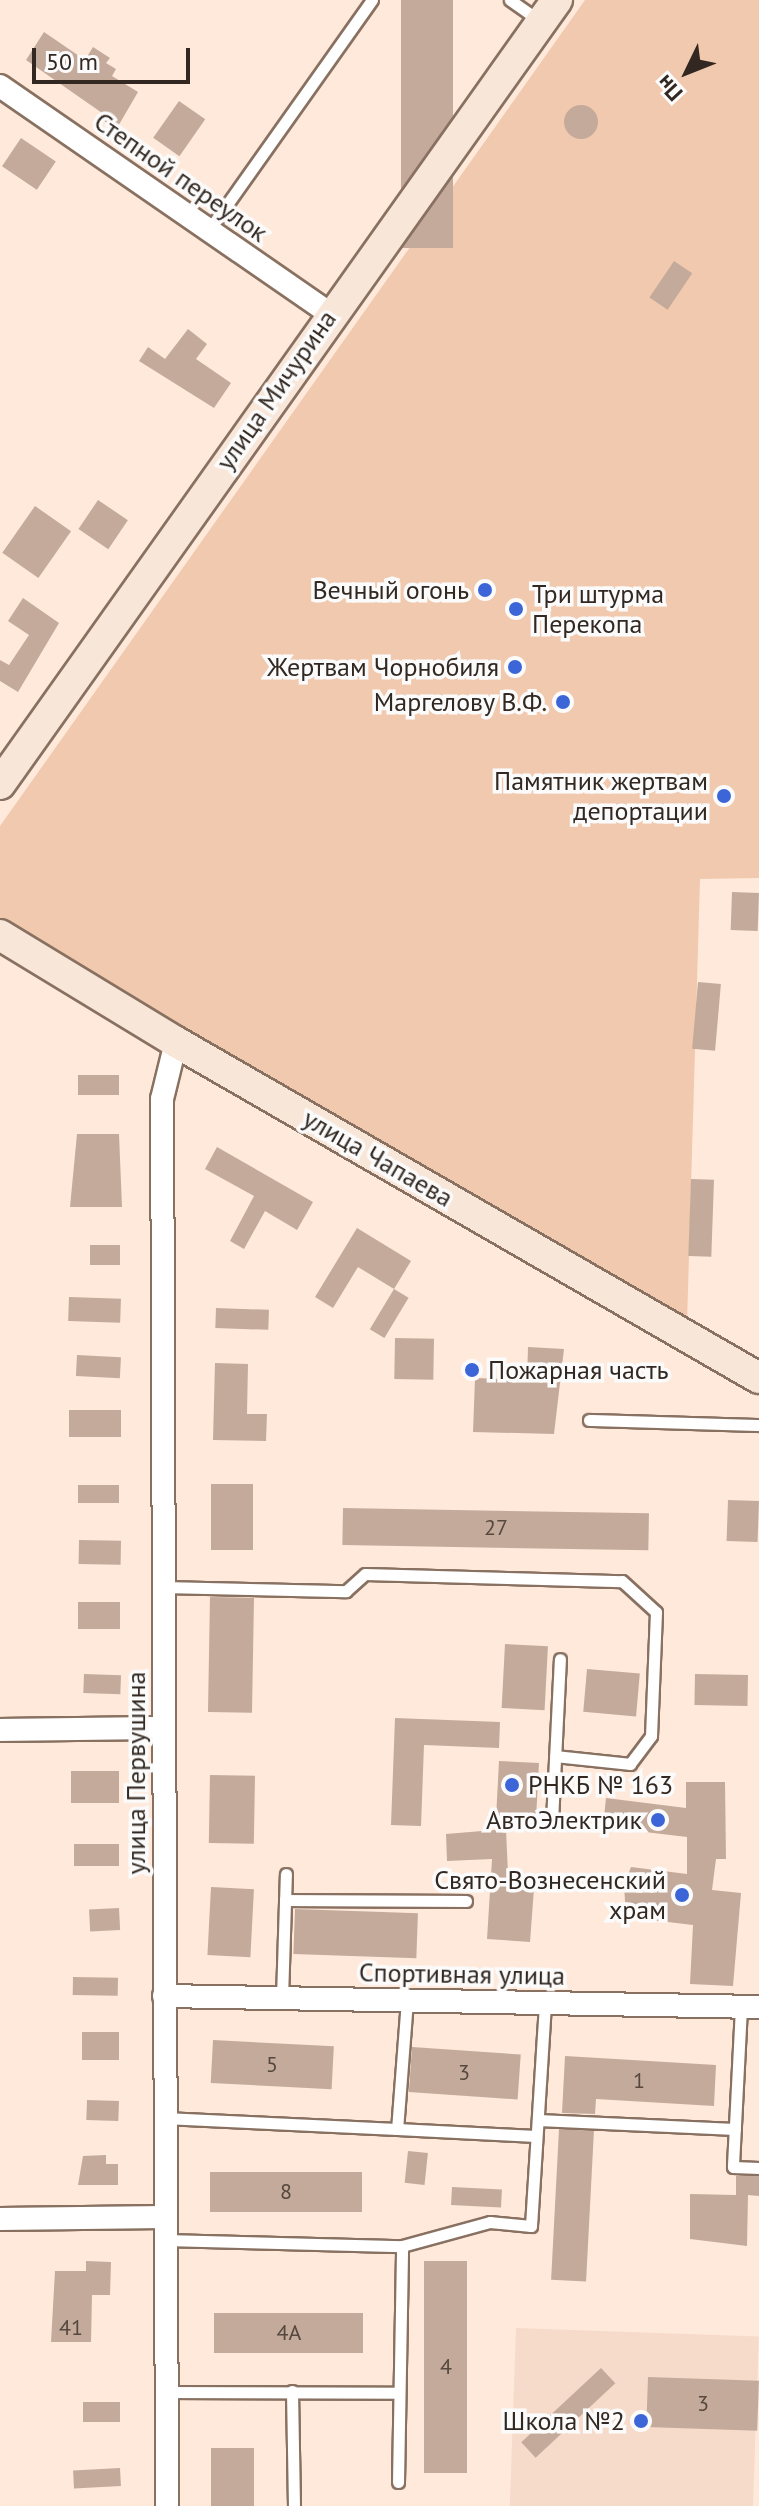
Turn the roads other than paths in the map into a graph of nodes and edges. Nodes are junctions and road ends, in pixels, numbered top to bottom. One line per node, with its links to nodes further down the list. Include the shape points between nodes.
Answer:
1 (372, 0): 5 (lane)
2 (510, 0): 3 (lane)
3 (549, 11): 6 (main road, улица Мичурина)
4 (4, 96): 5 (street, Степной переулок)
5 (209, 230): 6 (street, Степной переулок)
6 (330, 314): 7 (main road, улица Мичурина)
7 (0, 784)
8 (0, 935): 9 (main road, улица Чапаева)
9 (176, 1042): 10 (main road, улица Чапаева); 13 (street, улица Первушина, via 162,1099)
10 (759, 1378)
11 (589, 1420): 12 (lane)
12 (759, 1425)
13 (163, 1587): 15 (street, улица Первушина); 17 (lane, via 346,1591 365,1574 622,1581 656,1612 651,1736 630,1764)
14 (560, 1659): 17 (lane)
15 (164, 1728): 16 (street); 22 (street, улица Первушина)
16 (0, 1730)
17 (555, 1756): 18 (lane)
18 (552, 1821)
19 (286, 1874): 20 (lane)
20 (285, 1900): 21 (lane); 23 (lane)
21 (466, 1901)
22 (164, 1996): 23 (street, Спортивная улица); 27 (street, улица Первушина)
23 (282, 1998): 24 (street, Спортивная улица)
24 (407, 2000): 25 (street, Спортивная улица); 29 (lane)
25 (545, 2004): 26 (street, Спортивная улица); 28 (lane)
26 (750, 2007): 30 (lane)
27 (164, 2118): 29 (lane); 33 (street, улица Первушина)
28 (538, 2120): 30 (lane); 31 (lane)
29 (397, 2129): 31 (lane)
30 (735, 2129): 32 (lane, via 733,2167)
31 (536, 2136): 36 (lane, via 531,2226 490,2222)
32 (759, 2168)
33 (164, 2217): 34 (street); 35 (street, улица Первушина)
34 (0, 2219)
35 (165, 2240): 36 (lane); 38 (street, улица Первушина)
36 (402, 2246): 39 (lane)
37 (292, 2391): 38 (lane); 39 (lane); 42 (lane)
38 (167, 2392): 41 (street, улица Первушина)
39 (399, 2393): 40 (lane)
40 (398, 2482)
41 (167, 2506)
42 (294, 2506)

